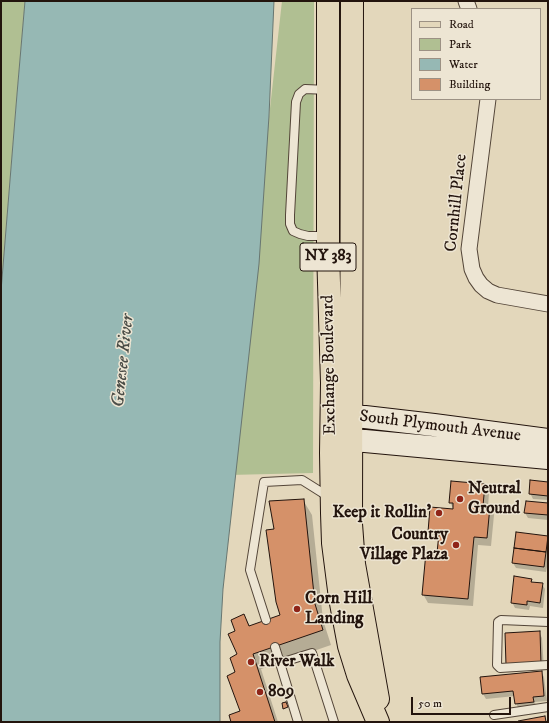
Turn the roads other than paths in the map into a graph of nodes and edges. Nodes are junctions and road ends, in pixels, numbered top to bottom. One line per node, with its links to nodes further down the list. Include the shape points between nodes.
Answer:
1 (328, 1): 3 (main road, Exchange Boulevard / NY 383)
2 (352, 1): 7 (main road, Exchange Boulevard / NY 383)
3 (328, 90): 5 (main road, Exchange Boulevard / NY 383); 5 (lane, via 305,89 297,98 290,215 290,224 294,231 308,236)
4 (488, 100): 6 (street, Cornhill Place, via 469,249 472,269 481,286 488,291)
5 (328, 236): 7 (main road, Exchange Boulevard / NY 383, via 332,383)
6 (548, 304)
7 (341, 416): 8 (main road, Exchange Boulevard / NY 383); 9 (main road, South Plymouth Avenue)
8 (341, 440): 10 (main road, South Plymouth Avenue); 11 (main road, Exchange Boulevard / NY 383); 22 (main road, Exchange Boulevard / NY 383, via 354,564)
9 (548, 440)
10 (548, 458)
11 (324, 494): 12 (lane, via 302,480 264,482 250,570); 21 (main road, Exchange Boulevard / NY 383, via 332,527 345,629 358,675)
12 (266, 620)
13 (548, 622): 16 (lane, via 498,622 497,665 500,668)
14 (275, 647): 15 (lane)
15 (280, 664): 19 (lane); 20 (lane, via 312,653)
16 (548, 665)
17 (548, 707): 18 (lane)
18 (494, 715)
19 (298, 722)
20 (334, 722)
21 (378, 722)
22 (382, 722)

